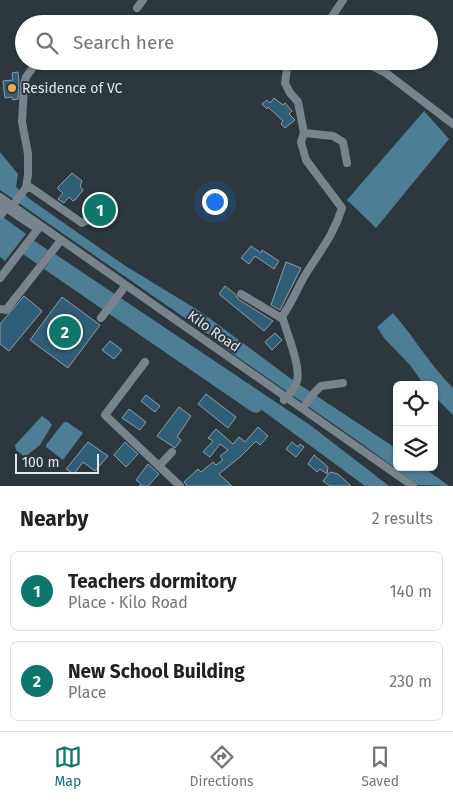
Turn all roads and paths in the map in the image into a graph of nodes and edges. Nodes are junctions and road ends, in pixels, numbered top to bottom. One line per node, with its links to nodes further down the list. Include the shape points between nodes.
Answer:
1 (144, 0): 3 (street)
2 (342, 0): 4 (street)
3 (137, 8)
4 (333, 15)
5 (31, 70): 11 (street, via 24,85 22,122 28,161)
6 (287, 70): 9 (street, via 285,83 298,102)
7 (380, 70): 8 (street)
8 (453, 124)
9 (304, 133): 10 (street, via 332,136 343,142); 23 (street, via 301,142 306,160 342,208 329,240)
10 (347, 163)
11 (26, 188): 13 (street, via 34,188 82,223); 14 (street)
12 (0, 197): 14 (street, Kilo Road)
13 (100, 203)
14 (7, 207): 15 (street); 16 (street, Kilo Road); 26 (street, Kilo Road)
15 (0, 216)
16 (38, 229): 17 (street, Kilo Road); 18 (street)
17 (58, 244): 19 (street, Kilo Road); 21 (street, via 6,310)
18 (0, 278)
19 (123, 289): 22 (street); 26 (street, Kilo Road)
20 (241, 294): 23 (street)
21 (0, 309)
22 (101, 318)
23 (281, 318): 26 (street, via 297,372 297,384)
24 (145, 362): 29 (street, via 106,416)
25 (343, 383): 27 (street, via 321,386)
26 (286, 398): 27 (street, Kilo Road); 31 (street, Kilo Road)
27 (303, 408): 32 (street, Kilo Road)
28 (172, 452): 29 (street)
29 (159, 466): 30 (street)
30 (180, 486)
31 (406, 486)
32 (413, 486)

